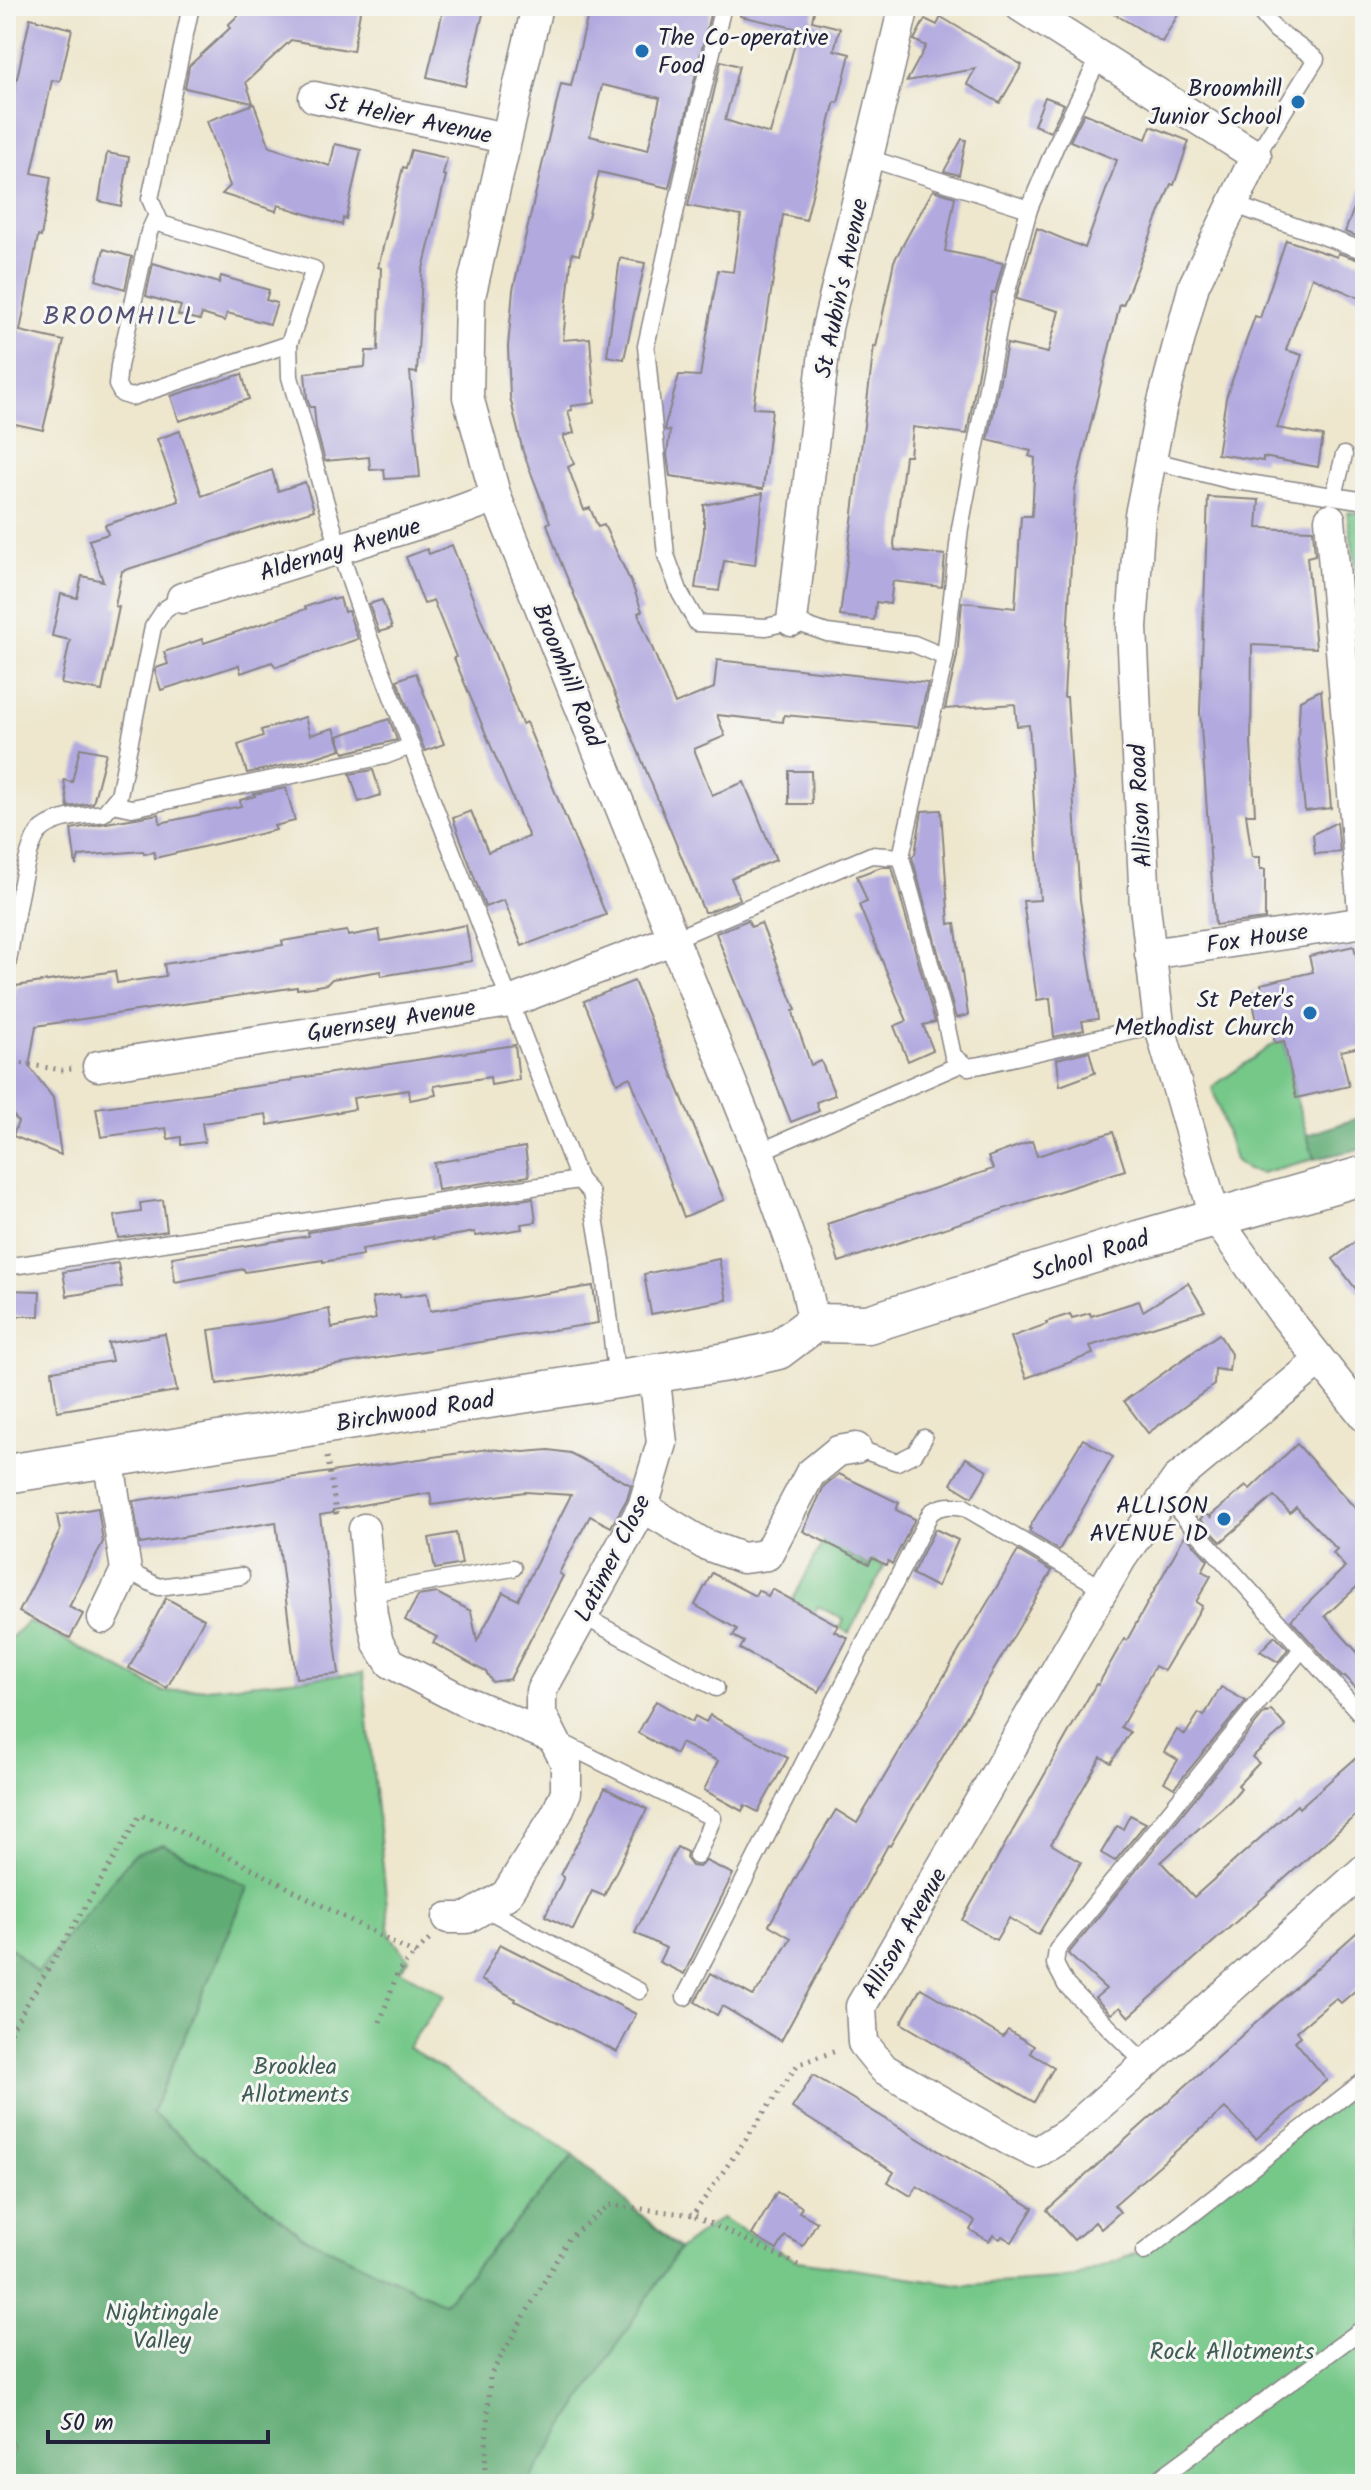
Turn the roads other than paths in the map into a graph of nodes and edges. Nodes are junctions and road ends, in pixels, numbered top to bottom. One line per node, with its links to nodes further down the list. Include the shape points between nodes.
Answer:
1 (191, 6): 14 (lane, via 150,199)
2 (537, 6): 9 (street, Broomhill Road)
3 (723, 6): 24 (lane, via 646,346 666,555 697,623 766,627)
4 (904, 6): 11 (street, St Aubin's Avenue)
5 (1020, 6): 7 (street)
6 (1255, 6): 10 (lane, via 1276,30 1316,59)
7 (1100, 56): 10 (street); 13 (lane)
8 (314, 97): 9 (street, St Helier Avenue)
9 (505, 138): 19 (street, Broomhill Road, via 470,297 468,397)
10 (1256, 156): 12 (street, Allison Road)
11 (868, 158): 13 (lane); 24 (street, St Aubin's Avenue, via 827,328)
12 (1232, 204): 15 (lane); 18 (street, Allison Road, via 1194,285)
13 (1029, 209): 25 (lane, via 1002,310 960,528)
14 (156, 217): 16 (lane, via 161,224 314,269); 16 (lane, via 119,366 117,385 122,394 132,397)
15 (1365, 251)
16 (289, 344): 22 (lane, via 290,377)
17 (1344, 455): 21 (lane)
18 (1151, 460): 21 (lane); 31 (street, Allison Road, via 1140,515 1132,627)
19 (496, 497): 22 (street, Aldernay Avenue); 30 (street, Broomhill Road)
20 (1359, 500): 21 (lane)
21 (1332, 507): 29 (street)
22 (339, 549): 23 (street, Aldernay Avenue); 26 (lane)
23 (182, 598): 27 (lane, via 165,609 153,627 125,771)
24 (792, 621): 25 (lane, via 827,633 914,644)
25 (945, 657): 28 (lane)
26 (411, 746): 27 (lane, via 385,756 132,808); 33 (lane)
27 (112, 804): 32 (lane, via 104,813 62,819 39,832)
28 (901, 857): 30 (lane, via 871,855); 35 (lane, via 953,1056)
29 (1364, 922): 31 (street, Fox House)
30 (674, 939): 33 (street, Guernsey Avenue); 37 (street, Broomhill Road)
31 (1150, 954): 34 (street, Allison Road)
32 (6, 972)
33 (510, 1002): 36 (street, Guernsey Avenue); 39 (lane)
34 (1159, 1024): 35 (lane, via 981,1065); 40 (street, Allison Road)
35 (961, 1064): 37 (lane)
36 (98, 1066)
37 (759, 1152): 42 (street, Broomhill Road)
38 (1365, 1175): 40 (street, School Road)
39 (579, 1180): 41 (lane); 44 (lane, via 591,1193 603,1266)
40 (1215, 1217): 42 (street, School Road, via 868,1324); 43 (street, Allison Road)
41 (6, 1267)
42 (814, 1323): 44 (street, Birchwood Road, via 778,1350)
43 (1319, 1361): 45 (street, Allison Road); 50 (street, Allison Avenue, via 1177,1479)
44 (636, 1376): 48 (street, Birchwood Road); 51 (street, Latimer Close, via 662,1443)
45 (1365, 1417)
46 (924, 1438): 47 (lane, via 915,1453 897,1462)
47 (856, 1448): 51 (street, via 838,1451 810,1474 767,1555 742,1558 704,1544)
48 (108, 1457): 49 (street, Birchwood Road); 54 (street)
49 (6, 1474)
50 (1165, 1496): 56 (street, Allison Avenue); 60 (lane)
51 (643, 1507): 58 (street, Latimer Close)
52 (364, 1529): 57 (street)
53 (513, 1568): 57 (lane)
54 (126, 1570): 55 (lane, via 159,1587); 59 (street)
55 (241, 1576)
56 (1104, 1589): 69 (lane, via 964,1507 931,1512); 70 (street, Allison Avenue, via 861,2006 863,2043 884,2069 1036,2153 1068,2133)
57 (370, 1593): 63 (street, via 378,1643 391,1663)
58 (583, 1616): 61 (lane); 63 (street, Latimer Close, via 541,1691 541,1714)
59 (103, 1618)
60 (1302, 1649): 62 (lane); 70 (lane, via 1057,1950 1055,1964 1066,1985)
61 (716, 1688)
62 (1365, 1719)
63 (551, 1737): 64 (lane, via 713,1818); 66 (street, Latimer Close, via 566,1763 566,1792 506,1895)
64 (697, 1856)
65 (1365, 1869): 70 (street)
66 (484, 1908): 67 (street, Latimer Close, via 467,1918); 68 (lane)
67 (448, 1918)
68 (639, 1991)
69 (685, 1997)
70 (1146, 2064)
71 (1365, 2080): 72 (lane)
72 (1144, 2252)
73 (1365, 2327): 74 (lane)
74 (1152, 2484)

